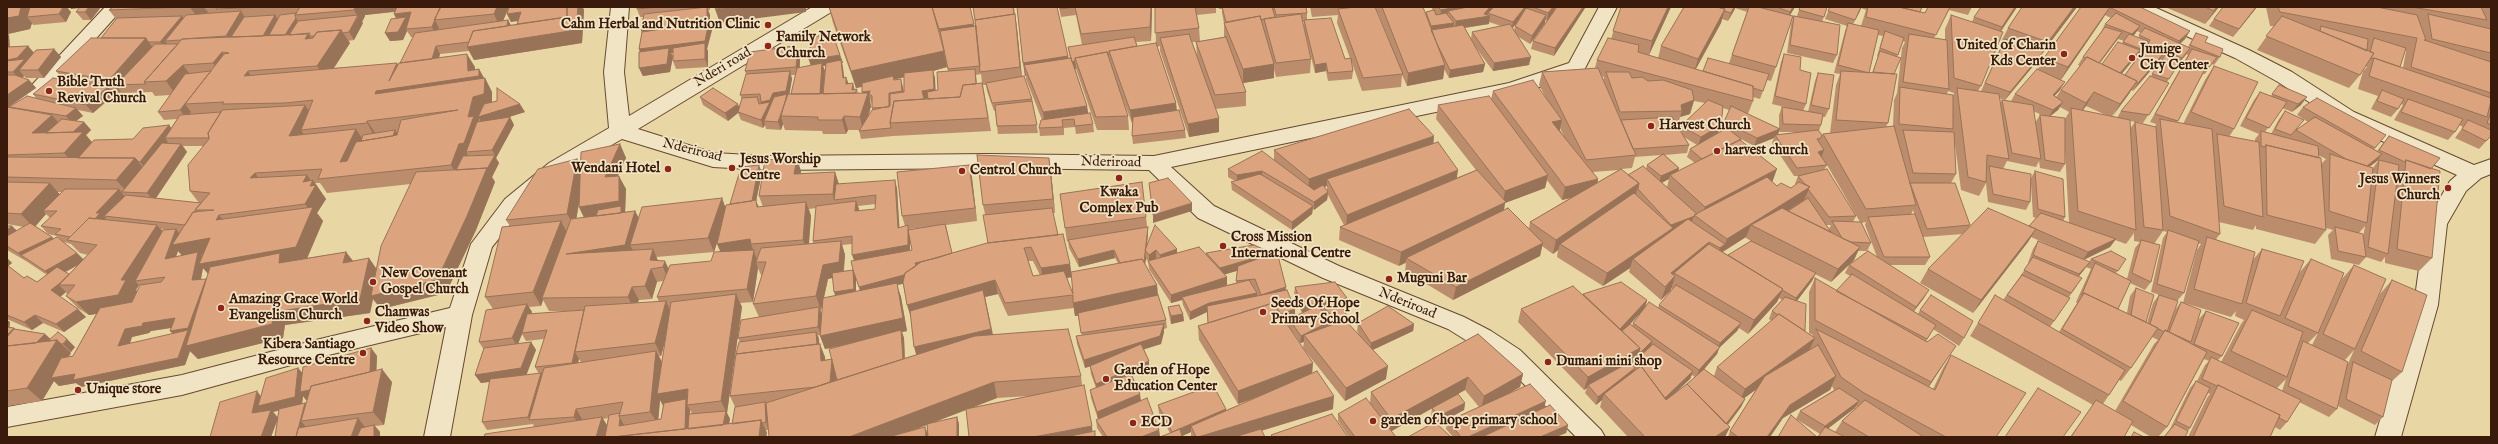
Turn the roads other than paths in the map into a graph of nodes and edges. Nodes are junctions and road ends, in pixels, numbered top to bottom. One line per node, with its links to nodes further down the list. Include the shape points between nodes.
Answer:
1 (115, 7): 6 (street, via 37,92)
2 (620, 7): 7 (street, via 614,72)
3 (826, 7): 7 (street, Nderi road)
4 (1608, 7): 8 (street, via 1576,67 1513,89)
5 (2138, 7): 9 (street, via 2242,54 2285,77 2347,117)
6 (7, 113)
7 (620, 131): 8 (street, Nderiroad, via 713,160 728,161); 10 (street, Nderi road, via 556,168 514,205 482,244)
8 (1154, 163): 13 (street, Nderiroad, via 1206,212 1331,272 1456,323 1483,338 1512,357)
9 (2482, 169): 14 (street, via 2458,186 2436,224 2426,305)
10 (460, 315): 11 (street, via 320,348 182,385); 12 (street, Nderi road)
11 (7, 417)
12 (437, 437)
13 (1592, 437)
14 (2388, 437)

